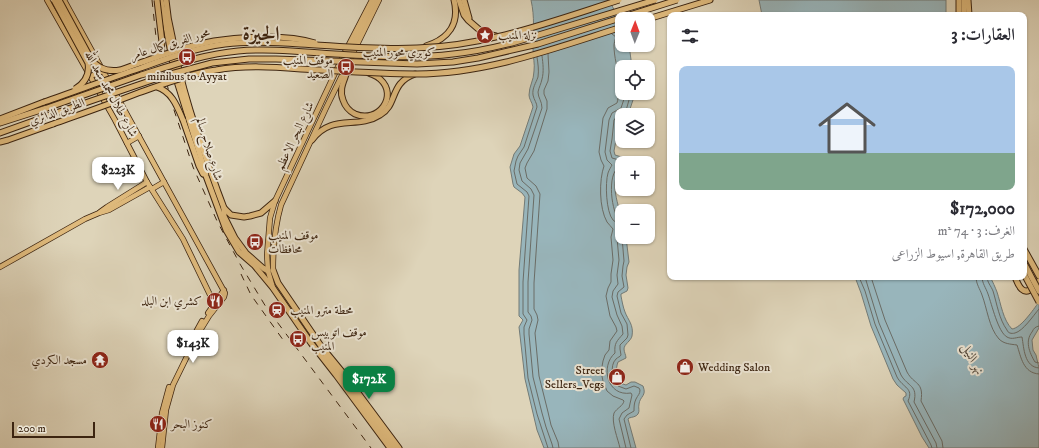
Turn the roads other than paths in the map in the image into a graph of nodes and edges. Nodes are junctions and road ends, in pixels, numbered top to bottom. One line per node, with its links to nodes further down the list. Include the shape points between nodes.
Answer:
1 (47, 0): 37 (main road, شارع طلال محمد سعد الله)
2 (54, 0): 43 (highway, bridge, via 88,66 85,81)
3 (59, 0): 29 (highway, محور الفريق كمال عامر, bridge, via 91,59 99,67 109,71 120,70 195,45 225,39 284,37)
4 (64, 0): 34 (main road, شارع طلال محمد سعد الله)
5 (157, 0): 32 (highway, bridge, via 162,47)
6 (372, 0): 31 (main road, شارع البحر الاعظم)
7 (375, 0): 31 (highway, via 349,52)
8 (379, 0): 33 (main road, شارع البحر الاعظم)
9 (454, 0): 30 (highway, bridge, via 456,16 452,28 444,37)
10 (459, 0): 26 (highway, via 464,15)
11 (464, 0): 26 (highway)
12 (619, 0): 28 (highway, كوبري محور المنيب, bridge)
13 (655, 0): 39 (highway, كوبري محور المنيب, bridge, via 488,49 417,56 237,51 180,63)
14 (677, 0): 42 (highway, كوبري محور المنيب, bridge, via 538,44 478,58 417,64 238,59 194,67)
15 (710, 0): 20 (highway)
16 (959, 0): 21 (highway)
17 (964, 0): 22 (highway)
18 (968, 0): 23 (highway)
19 (164, 3): 40 (highway, شارع صلاح سالم, via 171,56)
20 (671, 12)
21 (959, 12)
22 (964, 12)
23 (969, 12)
24 (667, 13): 25 (highway)
25 (655, 17)
26 (472, 24): 28 (highway, bridge, via 483,33)
27 (615, 29): 36 (highway, كوبري محور المنيب, bridge, via 491,66)
28 (501, 36): 30 (highway, كوبري محور المنيب, bridge, via 460,45)
29 (325, 45): 30 (highway, كوبري محور المنيب, bridge); 32 (highway, كوبري محور المنيب, bridge, via 262,42 225,44 190,51)
30 (418, 48)
31 (344, 54): 44 (main road, شارع البحر الاعظم)
32 (150, 64): 38 (highway, كوبري محور المنيب, bridge)
33 (348, 64): 35 (highway, bridge, via 341,92 345,104 354,113 368,116 379,111 385,105 388,96 381,80); 45 (main road, شارع البحر الاعظم)
34 (103, 71): 37 (main road); 52 (main road, شارع طلال محمد سعد الله)
35 (366, 72): 36 (highway, كوبري محور المنيب, bridge); 41 (highway, كوبري محور المنيب, bridge, via 270,67 232,68 202,72)
36 (416, 74): 53 (highway, via 400,83 390,105 382,114 368,120 325,127)
37 (91, 76): 55 (main road, شارع طلال محمد سعد الله)
38 (111, 78): 43 (highway, الطريق الدائري, bridge)
39 (114, 85): 50 (highway, الطريق الدائري, bridge)
40 (180, 86): 56 (highway, شارع صلاح سالم); 61 (highway, شارع صلاح سالم)
41 (157, 87): 46 (highway, كوبري محور المنيب, bridge); 56 (highway, bridge, via 167,92 179,109 199,166)
42 (117, 92): 51 (highway, الطريق الدائري, bridge)
43 (65, 94): 49 (highway, الطريق الدائري, bridge)
44 (325, 96): 45 (main road); 47 (main road, شارع البحر الاعظم)
45 (331, 99): 48 (main road, شارع البحر الاعظم)
46 (121, 100): 54 (highway, الطريق الدائري, bridge)
47 (321, 105): 48 (main road); 59 (main road, شارع البحر الاعظم)
48 (326, 108): 53 (main road, شارع البحر الاعظم)
49 (0, 119)
50 (0, 123)
51 (0, 133)
52 (139, 136): 55 (main road); 57 (main road, شارع طلال محمد سعد الله)
53 (312, 140): 62 (main road, شارع البحر الاعظم)
54 (0, 142)
55 (127, 143): 58 (main road, شارع طلال محمد سعد الله)
56 (206, 176): 60 (highway, شارع صلاح سالم)
57 (164, 182): 58 (main road); 76 (main road, شارع طلال محمد سعد الله)
58 (149, 186): 68 (main road); 79 (main road, شارع طلال محمد سعد الله, via 183,239)
59 (274, 204): 61 (highway, via 261,213 244,217 231,215); 62 (main road); 63 (main road, شارع البحر الاعظم)
60 (217, 206): 61 (highway); 75 (highway, شارع صلاح سالم, via 226,230 239,252)
61 (223, 206): 70 (highway, شارع صلاح سالم, via 226,222 240,246 262,268)
62 (280, 208): 64 (main road, شارع البحر الاعظم)
63 (270, 218): 64 (main road); 70 (main road, شارع البحر الاعظم, via 267,256)
64 (277, 220): 70 (main road, شارع البحر الاعظم)
65 (1027, 255): 66 (highway)
66 (1031, 262): 67 (highway); 71 (highway)
67 (1039, 264)
68 (0, 267)
69 (1027, 269): 77 (highway, bridge)
70 (271, 271): 75 (main road, شارع البحر الاعظم); 80 (highway)
71 (1039, 276)
72 (1016, 280): 74 (highway, via 1020,288 1026,291 1030,291)
73 (1027, 280): 78 (highway, bridge)
74 (1039, 281)
75 (273, 288): 83 (highway, شارع صلاح سالم, via 311,343)
76 (224, 290): 79 (main road); 82 (main road, via 225,296 200,330 173,385 165,414)
77 (1039, 291)
78 (1039, 302)
79 (215, 303): 81 (main road, via 195,333 169,388 162,410)
80 (325, 352): 83 (main road); 84 (highway)
81 (158, 448)
82 (162, 448)
83 (392, 448)
84 (399, 448)

